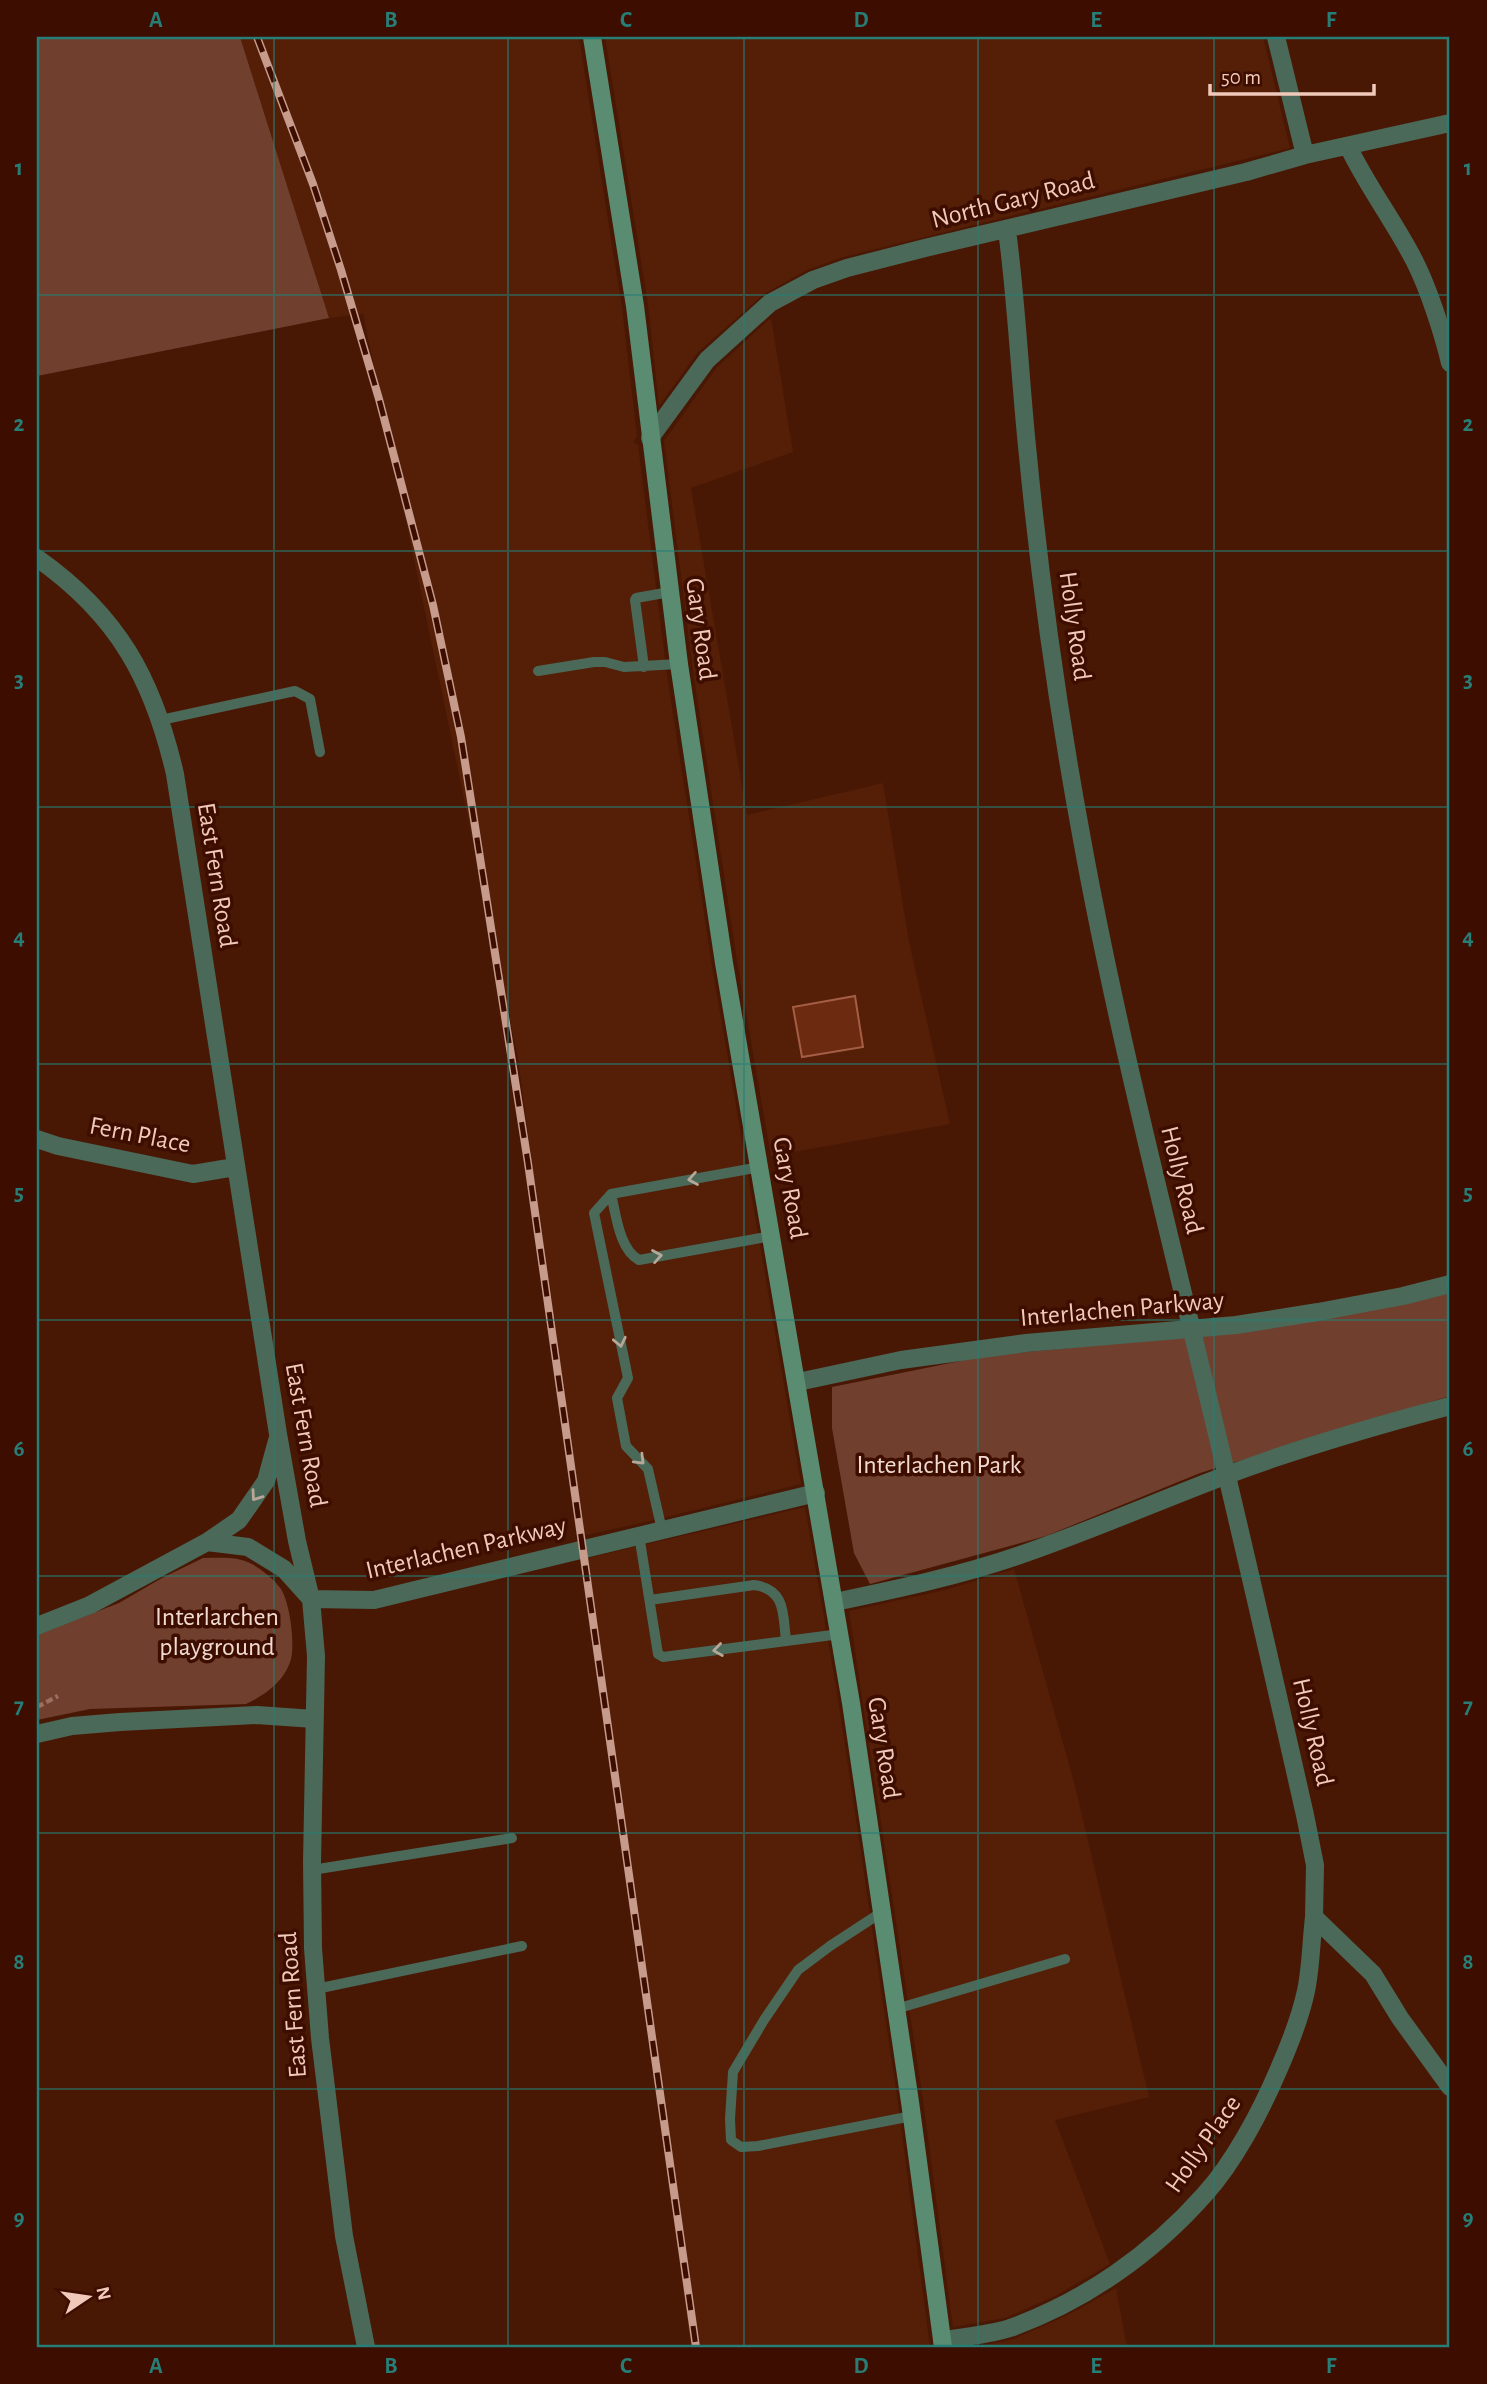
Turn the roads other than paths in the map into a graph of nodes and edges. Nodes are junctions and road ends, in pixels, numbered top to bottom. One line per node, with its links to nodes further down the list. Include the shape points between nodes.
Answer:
1 (592, 37): 8 (main road, Gary Road, via 635,306)
2 (1276, 37): 5 (street)
3 (1450, 123): 4 (street, North Gary Road)
4 (1348, 146): 5 (street, North Gary Road); 7 (street, via 1415,261)
5 (1305, 155): 6 (street, North Gary Road)
6 (1007, 230): 8 (street, North Gary Road, via 847,268 770,303 707,360); 22 (street, Holly Road, via 1030,475 1071,779 1109,979)
7 (1450, 363)
8 (650, 438): 10 (main road, Gary Road)
9 (37, 558): 14 (street, East Fern Road, via 94,607 123,643)
10 (670, 592): 11 (main road, Gary Road); 12 (lane, via 635,600)
11 (679, 664): 12 (lane); 18 (main road, Gary Road)
12 (644, 667): 13 (lane, via 605,662)
13 (538, 671)
14 (161, 720): 15 (lane, via 295,691 310,699); 17 (street, East Fern Road, via 175,774)
15 (320, 752)
16 (37, 1139): 17 (street, Fern Place, via 193,1174)
17 (235, 1167): 25 (street, East Fern Road)
18 (760, 1167): 19 (lane, one-way to 19); 20 (main road, Gary Road)
19 (611, 1194): 20 (lane, one-way to 20, via 624,1244 639,1260); 28 (lane, one-way to 28, via 594,1213 628,1378 617,1398 626,1446 649,1469)
20 (772, 1236): 23 (main road, Gary Road)
21 (1450, 1284): 22 (street, Interlachen Parkway, via 1318,1312)
22 (1191, 1329): 23 (street, Interlachen Parkway, via 913,1358); 26 (street, Holly Road)
23 (797, 1382): 27 (main road, Gary Road)
24 (1450, 1406): 26 (street, via 1337,1436)
25 (278, 1434): 30 (street, one-way to 30, via 267,1481 239,1520); 31 (street, East Fern Road)
26 (1226, 1475): 33 (street, via 1018,1556 943,1579); 42 (street, Holly Road, via 1313,1853)
27 (816, 1493): 28 (street, Interlachen Parkway); 33 (main road, Gary Road)
28 (662, 1530): 29 (street, Interlachen Parkway)
29 (639, 1535): 31 (street, Interlachen Parkway, via 374,1600); 32 (lane)
30 (207, 1542): 31 (street, via 248,1547 285,1569); 34 (street, via 90,1605)
31 (312, 1599): 37 (street, East Fern Road)
32 (650, 1600): 36 (lane, via 763,1586 779,1599); 36 (lane, one-way to 32, via 663,1657 658,1654)
33 (835, 1602): 35 (main road, Gary Road)
34 (37, 1626)
35 (840, 1634): 36 (lane); 41 (main road, Gary Road)
36 (786, 1641)
37 (314, 1719): 38 (street, via 257,1715 133,1721); 40 (street, East Fern Road)
38 (37, 1734)
39 (512, 1838): 40 (lane)
40 (312, 1870): 45 (street, East Fern Road)
41 (883, 1913): 46 (main road, Gary Road); 48 (lane, via 798,1970 764,2020 733,2072 731,2140 741,2147 758,2146)
42 (1314, 1917): 47 (street, via 1373,1974); 49 (street, Holly Place, via 1306,1991 1290,2044 1267,2098 1206,2193 1114,2276 1009,2328)
43 (522, 1946): 45 (lane)
44 (1065, 1959): 46 (lane)
45 (316, 1989): 50 (street, East Fern Road, via 344,2236)
46 (896, 2009): 48 (main road, Gary Road)
47 (1450, 2087)
48 (912, 2116): 49 (main road, Gary Road)
49 (943, 2344)
50 (366, 2347)

